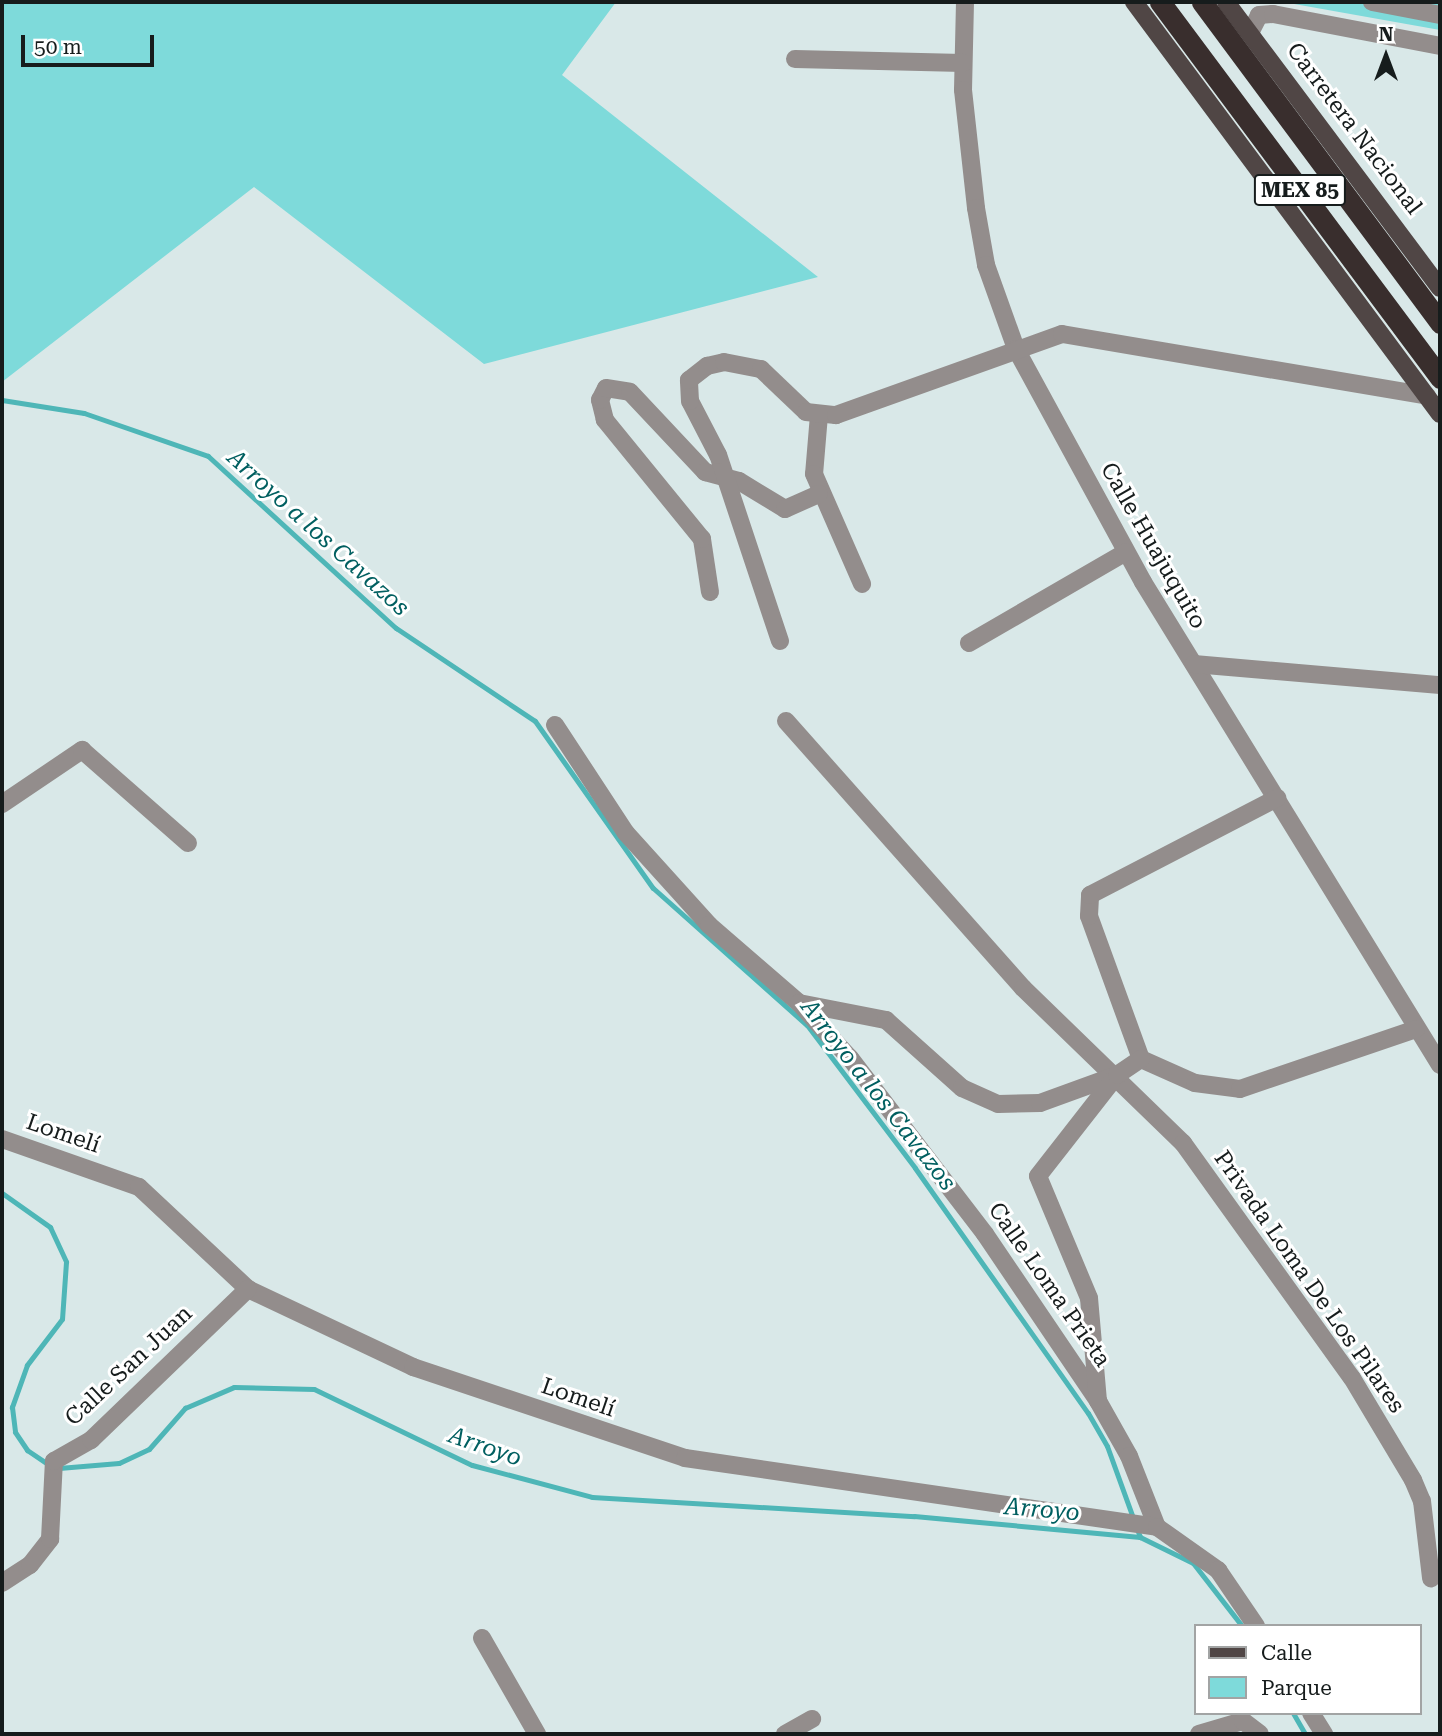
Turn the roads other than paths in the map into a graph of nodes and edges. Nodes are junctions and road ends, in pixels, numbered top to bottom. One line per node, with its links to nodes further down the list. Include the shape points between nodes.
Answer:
1 (965, 2): 11 (street, Calle Huajuquito)
2 (1134, 2): 16 (main road, MEX 85)
3 (1160, 2): 15 (highway, MEX 85)
4 (1202, 2): 13 (highway, Carretera Nacional / MEX 85)
5 (1226, 2): 8 (main road, Carretera Nacional / MEX 85)
6 (1372, 2): 7 (street)
7 (1440, 15)
8 (1250, 33): 9 (street, via 1259,15 1273,14); 12 (main road, Carretera Nacional / MEX 85)
9 (1440, 46)
10 (795, 59): 11 (street)
11 (963, 63): 14 (street, Calle Huajuquito, via 986,265)
12 (1440, 288)
13 (1440, 323)
14 (1016, 349): 16 (street, via 1062,334); 18 (street, via 871,406); 21 (street, Calle Huajuquito)
15 (1440, 378)
16 (1427, 396): 17 (main road, MEX 85)
17 (1440, 414)
18 (819, 415): 19 (street, via 806,412 761,369 724,362 694,373 690,401); 20 (street, via 813,452)
19 (725, 480): 20 (street, via 785,509); 23 (street, via 696,466 630,392 613,386 602,393 606,420 702,539); 24 (street)
20 (819, 494): 22 (street)
21 (1126, 552): 25 (street); 26 (street, Calle Huajuquito)
22 (862, 584)
23 (710, 592)
24 (780, 641)
25 (969, 643)
26 (1194, 664): 27 (street); 30 (street, Calle Huajuquito)
27 (1440, 685)
28 (786, 721): 37 (street, Privada Loma De Los Pilares, via 1023,988)
29 (555, 725): 33 (street, Calle Loma Prieta, via 664,877)
30 (1277, 798): 34 (street, Calle Huajuquito); 35 (street, via 1090,895 1089,916)
31 (2, 804): 32 (street, via 82,750)
32 (188, 843)
33 (799, 1003): 37 (street, via 886,1020 962,1088 998,1104 1040,1103); 40 (street, Calle Loma Prieta, via 850,1058 985,1234)
34 (1416, 1029): 35 (street, via 1240,1090 1195,1083); 36 (street, Calle Huajuquito)
35 (1141, 1059): 37 (street)
36 (1440, 1065)
37 (1117, 1075): 40 (street, via 1058,1143 1038,1176 1089,1298); 42 (street, Privada Loma De Los Pilares, via 1183,1143 1372,1410 1422,1501)
38 (2, 1139): 39 (street, Lomelí, via 157,1198)
39 (247, 1289): 41 (street, Lomelí, via 413,1367 685,1458); 43 (street, Calle San Juan, via 91,1440 53,1465 50,1539 30,1565)
40 (1098, 1401): 41 (street, Calle Loma Prieta, via 1129,1455)
41 (1157, 1527): 44 (street, Lomelí, via 1197,1550)
42 (1431, 1578)
43 (2, 1583)
44 (1254, 1624)
45 (482, 1638): 48 (street)
46 (1312, 1715): 52 (street)
47 (812, 1719): 49 (street)
48 (537, 1734)
49 (785, 1734)
50 (1199, 1734): 51 (street, via 1243,1721)
51 (1260, 1734)
52 (1324, 1734)

